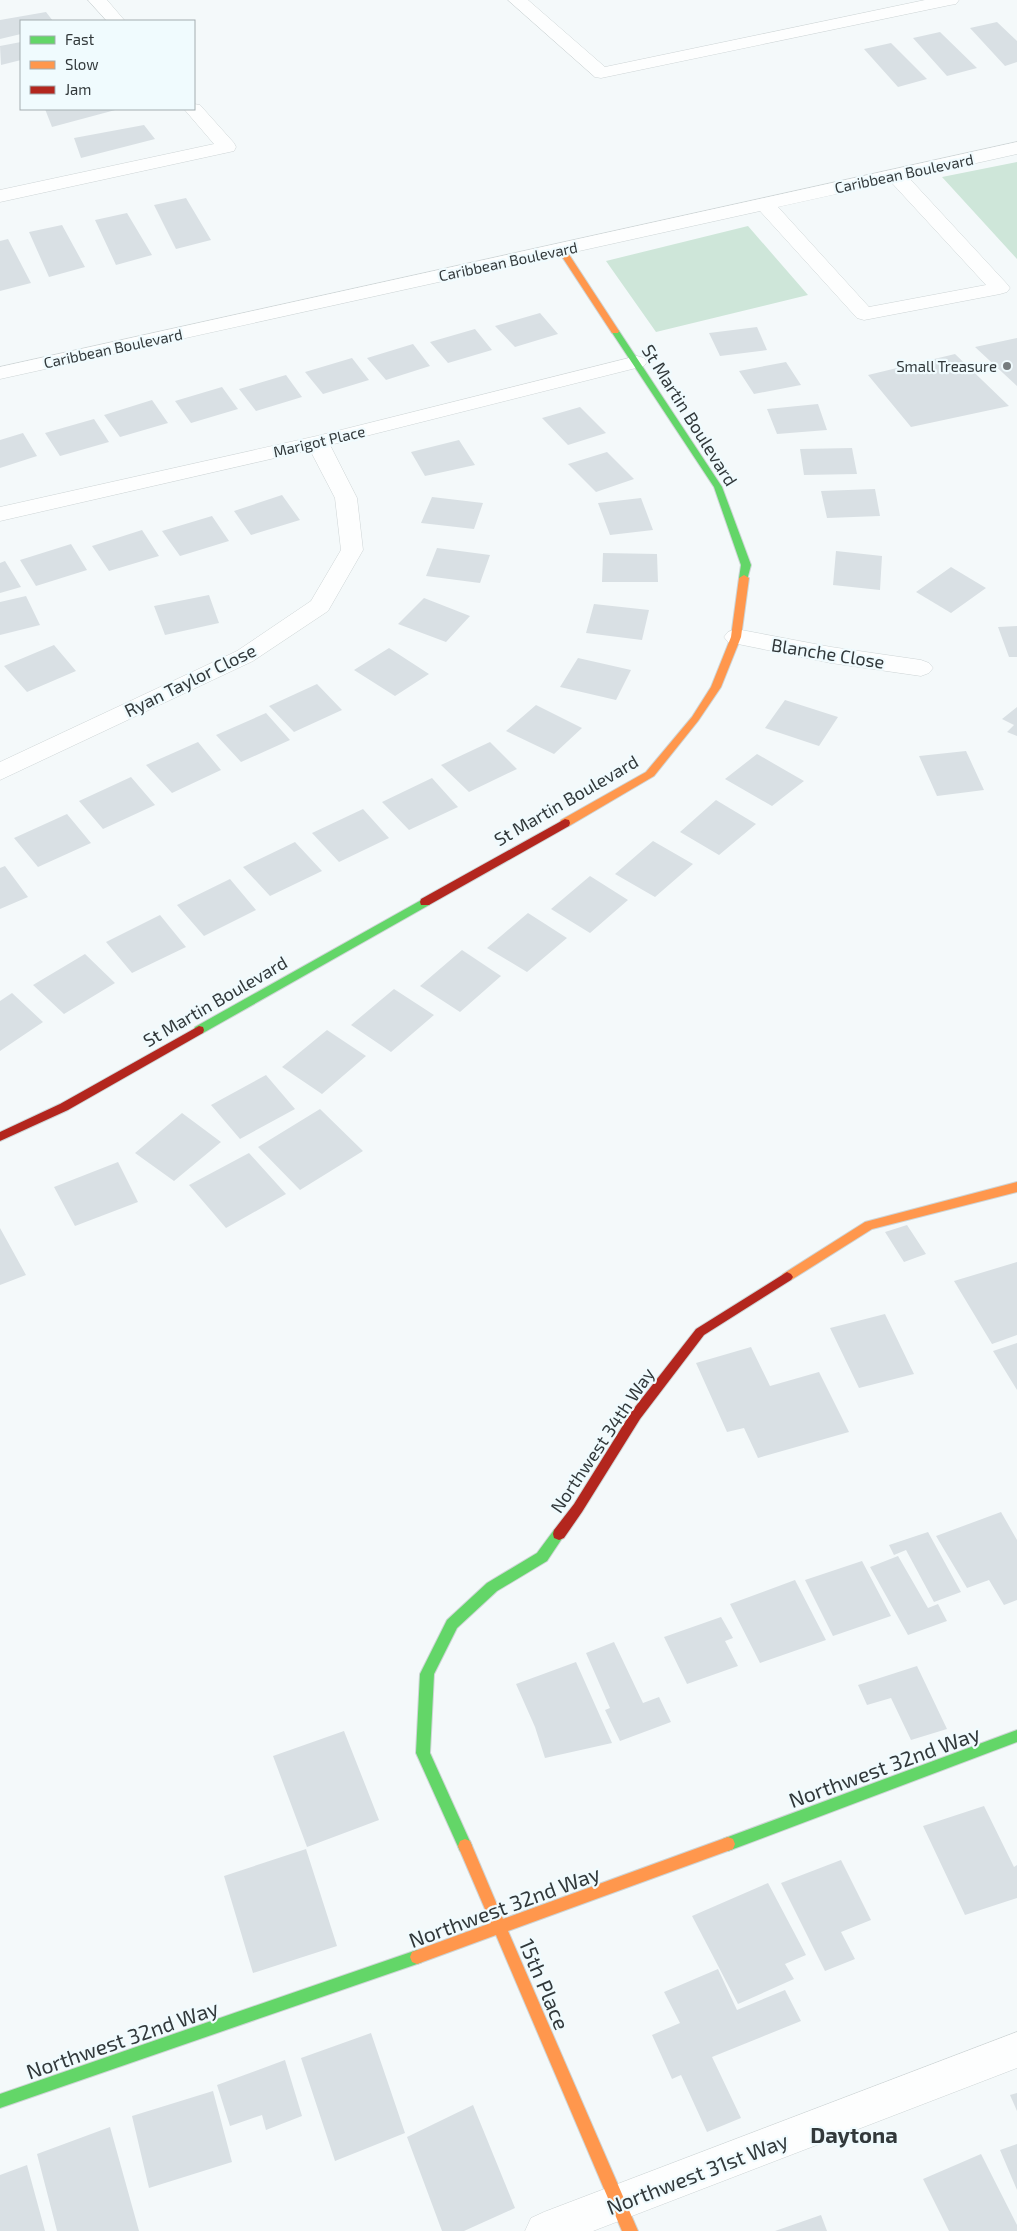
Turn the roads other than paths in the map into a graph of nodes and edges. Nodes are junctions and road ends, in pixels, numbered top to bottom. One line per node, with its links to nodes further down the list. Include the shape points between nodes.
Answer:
1 (97, 0): 6 (street)
2 (517, 0): 5 (street, via 601,74)
3 (873, 0): 5 (street)
4 (950, 0): 5 (street)
5 (888, 13)
6 (115, 20)
7 (194, 110): 10 (street, via 227,147)
8 (1017, 148): 9 (street, Caribbean Boulevard)
9 (896, 175): 11 (street, Caribbean Boulevard); 11 (street, via 1000,288 864,314)
10 (0, 196)
11 (765, 204): 12 (street, Caribbean Boulevard)
12 (560, 249): 13 (street, St Martin Boulevard); 14 (street, Caribbean Boulevard)
13 (637, 362): 15 (street, Marigot Place); 17 (street, St Martin Boulevard, via 718,487 746,564)
14 (0, 373)
15 (317, 442): 16 (street, Marigot Place); 19 (street, Ryan Taylor Close, via 346,498 352,550 320,606 245,656)
16 (0, 514)
17 (736, 637): 18 (street, Blanche Close); 20 (street, St Martin Boulevard, via 716,687 695,719 650,774 64,1107)
18 (921, 668)
19 (0, 772)
20 (0, 1137)
21 (1017, 1188): 23 (street, Northwest 34th Way, via 869,1225 700,1332 636,1414 578,1508 542,1557 492,1588 452,1624 427,1674)
22 (1017, 1736): 24 (street, Northwest 32nd Way)
23 (422, 1752): 24 (street, 15th Place)
24 (501, 1928): 26 (street, Northwest 32nd Way); 27 (street, 15th Place)
25 (1017, 2050): 27 (street, Northwest 31st Way)
26 (0, 2101)
27 (624, 2217): 28 (street, Northwest 31st Way)
28 (544, 2231)

